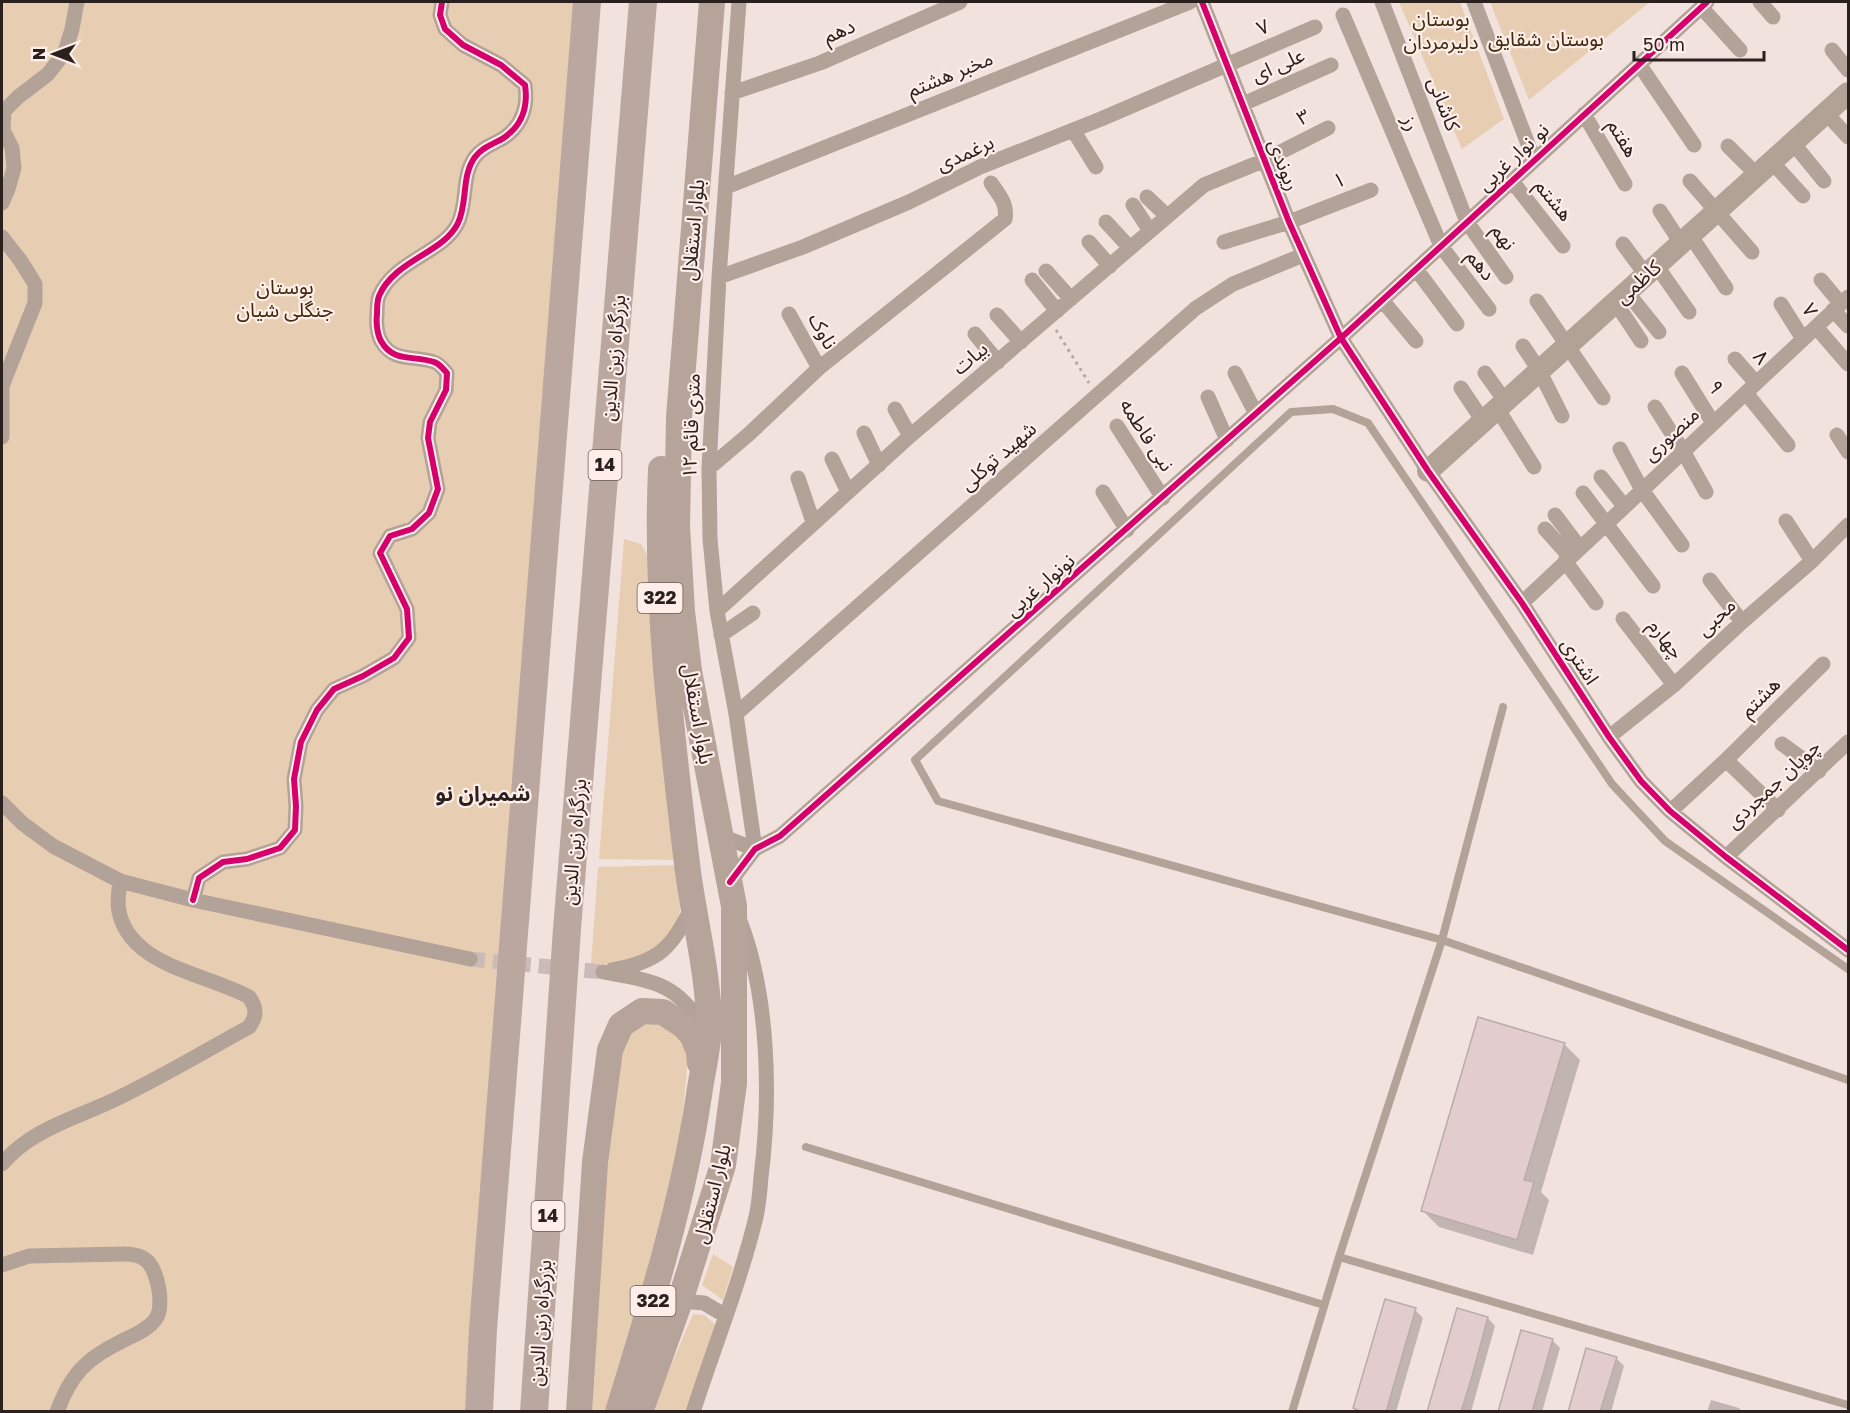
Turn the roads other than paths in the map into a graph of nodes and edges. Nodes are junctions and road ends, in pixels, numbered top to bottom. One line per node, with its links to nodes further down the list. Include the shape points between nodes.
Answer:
1 (78, 2): 47 (street, via 65,52 48,74 4,111 3,130 12,147 14,168)
2 (442, 2): 177 (street, via 440,15 445,29 525,85 527,99 519,123 475,158 458,225 444,241 393,276 378,297 376,320 380,340 390,353 435,362 447,374 446,390 430,423 428,438 438,489 429,513 412,529 390,536 380,553 407,609 409,638 394,658 334,688 317,710 301,742 294,779 295,830 280,848 223,862 199,878)
3 (586, 2): 197 (highway)
4 (642, 2): 198 (highway, بزرگراه زین الدین / 14, via 567,929)
5 (696, 2): 164 (main road, بلوار استقلال / 322, via 658,521 660,603)
6 (712, 2): 162 (main road, بلوار استقلال / 322, via 679,417 677,515 682,611)
7 (739, 2): 24 (street, ۱۲ متری قائم)
8 (960, 2): 24 (street, دهم, via 820,63)
9 (1190, 2): 44 (street, مخبر هشتم)
10 (1202, 2): 21 (street, ریوندی)
11 (1382, 2): 53 (street, کاشانی)
12 (1474, 2): 36 (street)
13 (1760, 2): 16 (street)
14 (1704, 4): 18 (street); 20 (street, نو نوار غربی)
15 (1343, 15): 60 (street, رز)
16 (1773, 17)
17 (1315, 27): 21 (street, ۷)
18 (1740, 50)
19 (1832, 50): 23 (street)
20 (1639, 64): 27 (street, نو نوار غربی); 33 (street)
21 (1228, 65): 26 (street, ریوندی); 30 (street, برغمدی)
22 (1331, 65): 26 (street, علی ای)
23 (1848, 69)
24 (732, 93): 44 (street, ۱۲ متری قائم)
25 (1848, 93): 28 (street, کاظمی)
26 (1243, 104): 35 (street, ریوندی)
27 (1584, 114): 36 (street, نو نوار غربی); 43 (street, هفتم)
28 (1827, 114): 31 (street); 32 (street, کاظمی)
29 (1328, 128): 35 (street, ۳)
30 (1073, 130): 37 (street); 69 (street, برغمدی, via 980,167 814,243)
31 (1848, 137)
32 (1793, 143): 38 (street, کاظمی); 39 (street)
33 (1694, 145)
34 (1728, 146): 38 (street)
35 (1265, 160): 50 (street, بیات, via 1204,184); 52 (street, ریوندی)
36 (1534, 160): 40 (street, نو نوار غربی)
37 (1096, 167)
38 (1765, 168): 46 (street); 49 (street, کاظمی)
39 (1824, 180)
40 (1512, 181): 53 (street, نو نوار غربی); 61 (street, هشتم)
41 (1690, 181): 49 (street)
42 (992, 183): 100 (street, برغمدی, via 1004,203 1005,219)
43 (1625, 184)
44 (726, 187): 69 (street, ۱۲ متری قائم)
45 (1371, 190): 52 (street, ۱)
46 (1803, 196)
47 (2, 203)
48 (1660, 211): 56 (street)
49 (1716, 212): 56 (street, کاظمی); 63 (street)
50 (1167, 216): 54 (street, بیات); 54 (street, via 1140,201)
51 (1107, 222): 62 (street)
52 (1289, 222): 58 (street, ۱); 64 (street, ریوندی)
53 (1467, 222): 60 (street, نو نوار غربی); 70 (street, نهم)
54 (1150, 231): 62 (street, بیات)
55 (2, 237): 119 (street, via 35,284 35,303 2,386)
56 (1685, 239): 67 (street, کاظمی); 73 (street)
57 (1089, 242): 65 (street)
58 (1224, 242)
59 (1623, 244): 67 (street)
60 (1441, 246): 66 (street, نو نوار غربی); 80 (street, دهم)
61 (1563, 246)
62 (1130, 248): 65 (street, بیات)
63 (1752, 252)
64 (1303, 255): 90 (street, ریوندی); 161 (street, شهید توکلی, via 1233,284 1196,308)
65 (1110, 266): 75 (street, بیات)
66 (1416, 269): 76 (street, نو نوار غربی); 85 (street)
67 (1651, 270): 74 (street, کاظمی); 81 (street)
68 (1046, 271): 75 (street)
69 (719, 277): 128 (street, ۱۲ متری قائم)
70 (1506, 277)
71 (1032, 280): 84 (street)
72 (1821, 280): 79 (street)
73 (1726, 288)
74 (1621, 297): 88 (street); 93 (street); 96 (street, کاظمی)
75 (1071, 299): 84 (street, بیات)
76 (1382, 300): 90 (street, نو نوار غربی); 92 (street)
77 (1537, 301): 96 (street)
78 (1781, 304): 91 (street, ۷)
79 (1841, 304): 86 (street); 87 (street, منصوری)
80 (1489, 309)
81 (1689, 312)
82 (789, 314): 100 (street, ناوک)
83 (997, 315): 94 (street)
84 (1053, 315): 94 (street, بیات)
85 (1456, 324)
86 (1848, 326)
87 (1816, 327): 91 (street, منصوری); 99 (street)
88 (1659, 332)
89 (975, 334): 98 (street)
90 (1341, 338): 112 (street, نونوار غربی); 129 (street, اشتری)
91 (1803, 339): 106 (street, منصوری)
92 (1416, 341)
93 (1641, 341)
94 (1022, 342): 98 (street, بیات)
95 (1523, 346): 101 (street)
96 (1566, 346): 101 (street, کاظمی); 108 (street)
97 (1735, 359): 106 (street, ۸)
98 (998, 362): 118 (street, بیات)
99 (1848, 364)
100 (819, 368): 128 (street, برغمدی)
101 (1539, 370): 111 (street, کاظمی); 113 (street)
102 (1235, 373): 112 (street)
103 (1485, 373): 111 (street)
104 (1682, 373): 114 (street, ۹)
105 (1461, 388): 111 (street)
106 (1751, 388): 114 (street, منصوری); 121 (street, ۸)
107 (1208, 397): 120 (street)
108 (1603, 398)
109 (1655, 407): 123 (street)
110 (895, 409): 118 (street)
111 (1495, 410): 127 (street); 129 (street, کاظمی)
112 (1256, 414): 120 (street, نونوار غربی)
113 (1562, 416)
114 (1713, 423): 123 (street, منصوری)
115 (1117, 426): 137 (street, نبی فاطمه)
116 (864, 433): 126 (street)
117 (1837, 435): 124 (street)
118 (910, 436): 126 (street, بیات)
119 (2, 437)
120 (1227, 440): 137 (street, نونوار غربی)
121 (1788, 445)
122 (1620, 449): 132 (street)
123 (1683, 451): 132 (street, منصوری); 135 (street)
124 (1848, 452)
125 (832, 459): 133 (street)
126 (879, 465): 133 (street, بیات)
127 (1534, 467)
128 (709, 468): 153 (street, ۱۲ متری قائم)
129 (1428, 471): 151 (street, اشتری)
130 (1601, 477): 138 (street)
131 (798, 478): 141 (street)
132 (1642, 490): 138 (street, منصوری); 146 (street)
133 (848, 492): 141 (street, بیات)
134 (1103, 492): 145 (street)
135 (1706, 492)
136 (1583, 493): 142 (street)
137 (1162, 498): 145 (street, نونوار غربی)
138 (1624, 506): 142 (street, منصوری)
139 (1555, 515): 147 (street)
140 (1786, 521): 148 (street)
141 (813, 522): 153 (street, بیات)
142 (1606, 523): 147 (street, منصوری); 150 (street)
143 (1848, 525): 148 (street, محبی)
144 (1545, 529): 147 (street)
145 (1127, 530): 173 (street, نونوار غربی, via 780,836)
146 (1682, 545)
147 (1572, 555): 151 (street, منصوری); 152 (street)
148 (1812, 561): 156 (street, محبی)
149 (1710, 580): 156 (street)
150 (1653, 586)
151 (1522, 603): 163 (street, اشتری)
152 (1596, 603)
153 (717, 611): 157 (street, ۱۲ متری قائم)
154 (753, 613): 157 (street)
155 (1623, 619): 159 (street, چهارم)
156 (1742, 622): 159 (street, محبی)
157 (721, 635): 161 (street, ۱۲ متری قائم)
158 (1823, 664): 167 (street, هشتم)
159 (1674, 685): 163 (street, محبی)
160 (1503, 707): 179 (lane)
161 (736, 714): 173 (street, ۱۲ متری قائم)
162 (701, 732): 164 (main road, via 681,724); 172 (main road, بلوار استقلال / 322)
163 (1610, 737): 174 (street, اشتری, via 1641,781 1670,811)
164 (672, 740): 178 (main road, بلوار استقلال / 322)
165 (1848, 742): 168 (street, چوپان جمجردی)
166 (1782, 744): 168 (street)
167 (1726, 760): 170 (street, هشتم); 171 (street)
168 (1819, 771): 171 (street, چوپان جمجردی)
169 (2, 803): 175 (street, via 52,846)
170 (1674, 808)
171 (1778, 810): 174 (street, چوپان جمجردی)
172 (721, 836): 173 (street); 176 (main road, بلوار استقلال / 322)
173 (755, 849): 176 (street)
174 (1726, 857): 180 (street, اشتری)
175 (120, 881): 177 (street); 187 (street, via 118,906 125,929 140,948 249,997 256,1012 254,1020 249,1027 172,1069 38,1134)
176 (732, 894): 189 (main road, بلوار استقلال / 322, via 734,1083 723,1165); 194 (street, via 749,945 761,1008 766,1119 757,1216)
177 (193, 900): 181 (street)
178 (693, 904): 183 (main road, بلوار استقلال / 322, via 707,987); 183 (street, via 682,927 658,954 638,965 603,972 663,985 682,998)
179 (1442, 940): 182 (lane, via 938,801 915,760 1292,412 1333,409 1368,423 1612,784 1665,841); 185 (lane); 190 (lane)
180 (1848, 948)
181 (470, 959)
182 (1848, 969)
183 (708, 1032): 184 (main road, بلوار استقلال / 322)
184 (701, 1080): 188 (main road, بلوار استقلال / 322); 199 (main road, via 699,1052 684,1026 663,1012 642,1011 621,1025 610,1050 595,1162)
185 (1848, 1080)
186 (806, 1147): 193 (lane)
187 (2, 1164)
188 (680, 1189): 189 (main road, via 684,1210 696,1213); 200 (main road, بلوار استقلال / 322, via 653,1299)
189 (713, 1200): 192 (main road, بلوار استقلال / 322)
190 (1339, 1257): 193 (lane); 195 (lane)
191 (2, 1265): 196 (street, via 29,1256 124,1254 145,1260 155,1272 160,1306 156,1320 83,1365 69,1383)
192 (680, 1301): 194 (street, via 704,1303); 201 (main road, بلوار استقلال / 322)
193 (1324, 1305): 203 (lane)
194 (726, 1316): 202 (street)
195 (1848, 1405)
196 (57, 1412)
197 (479, 1412)
198 (534, 1412)
199 (579, 1412)
200 (618, 1412)
201 (640, 1412)
202 (693, 1412)
203 (1292, 1412)

